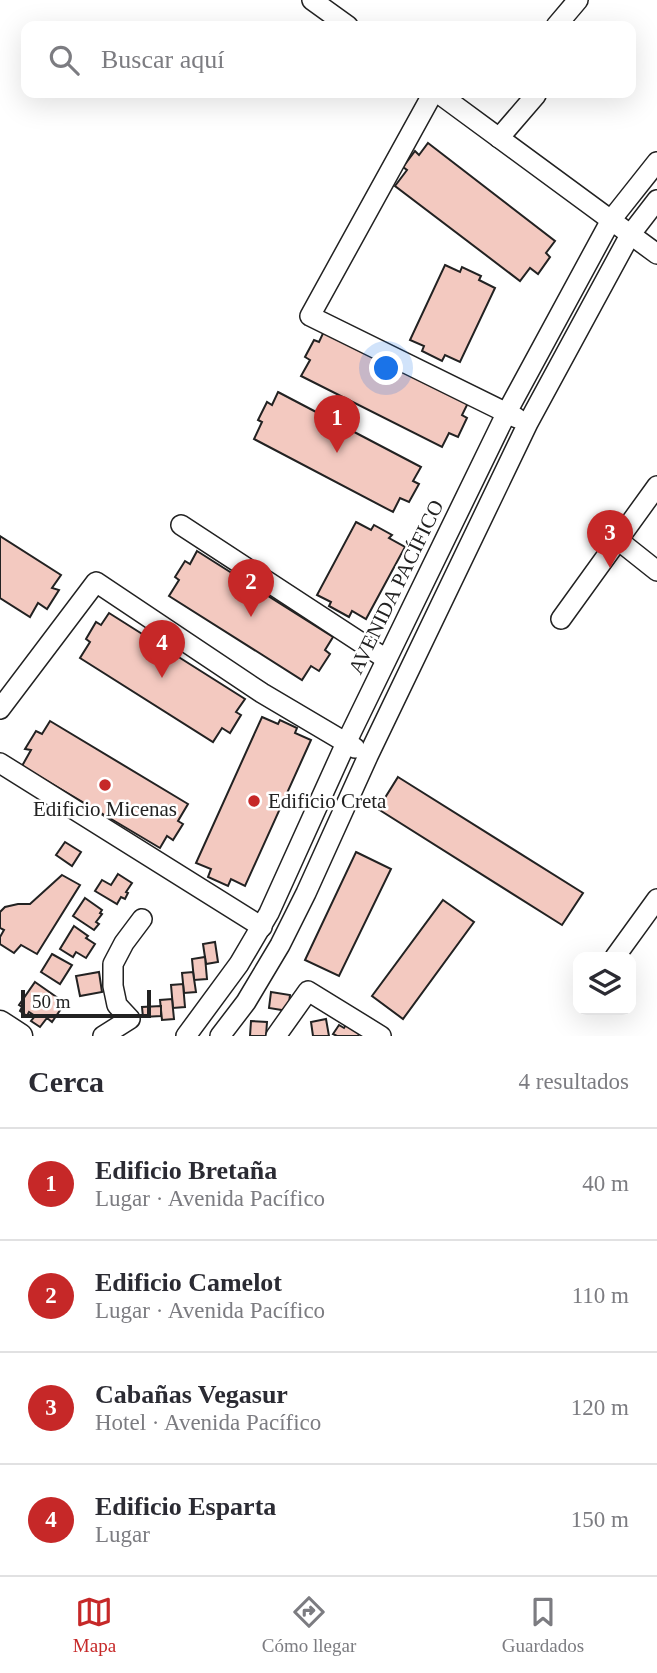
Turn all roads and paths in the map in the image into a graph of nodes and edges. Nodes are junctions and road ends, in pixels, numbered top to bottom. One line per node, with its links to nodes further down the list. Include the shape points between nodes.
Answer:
1 (312, 0): 3 (street)
2 (578, 0): 4 (street)
3 (341, 21)
4 (560, 21)
5 (432, 98): 14 (street, via 310,316)
6 (442, 98): 8 (street)
7 (533, 98): 8 (street)
8 (499, 138): 11 (street)
9 (657, 162): 11 (street, AVENIDA PACÍFICO)
10 (657, 200): 12 (street)
11 (611, 220): 12 (street); 14 (street, AVENIDA PACÍFICO)
12 (631, 235): 13 (street); 15 (street)
13 (657, 254)
14 (507, 412): 15 (street); 21 (street, AVENIDA PACÍFICO)
15 (528, 423): 24 (street)
16 (657, 486): 18 (street)
17 (181, 525): 21 (street)
18 (618, 540): 19 (street); 20 (street)
19 (657, 571)
20 (561, 620)
21 (387, 659): 23 (street, AVENIDA PACÍFICO)
22 (0, 709): 23 (street, via 96,582)
23 (346, 743): 24 (street); 28 (street, AVENIDA PACÍFICO)
24 (368, 755): 34 (street, via 280,945)
25 (0, 763): 28 (street)
26 (657, 899): 29 (street)
27 (142, 919): 32 (street, via 113,964 117,1005 130,1019)
28 (262, 926): 33 (street, AVENIDA PACÍFICO)
29 (619, 952)
30 (0, 1023): 31 (main road)
31 (20, 1036)
32 (103, 1036)
33 (186, 1036)
34 (220, 1036)
35 (276, 1036): 36 (street, via 308,991)
36 (381, 1036)

